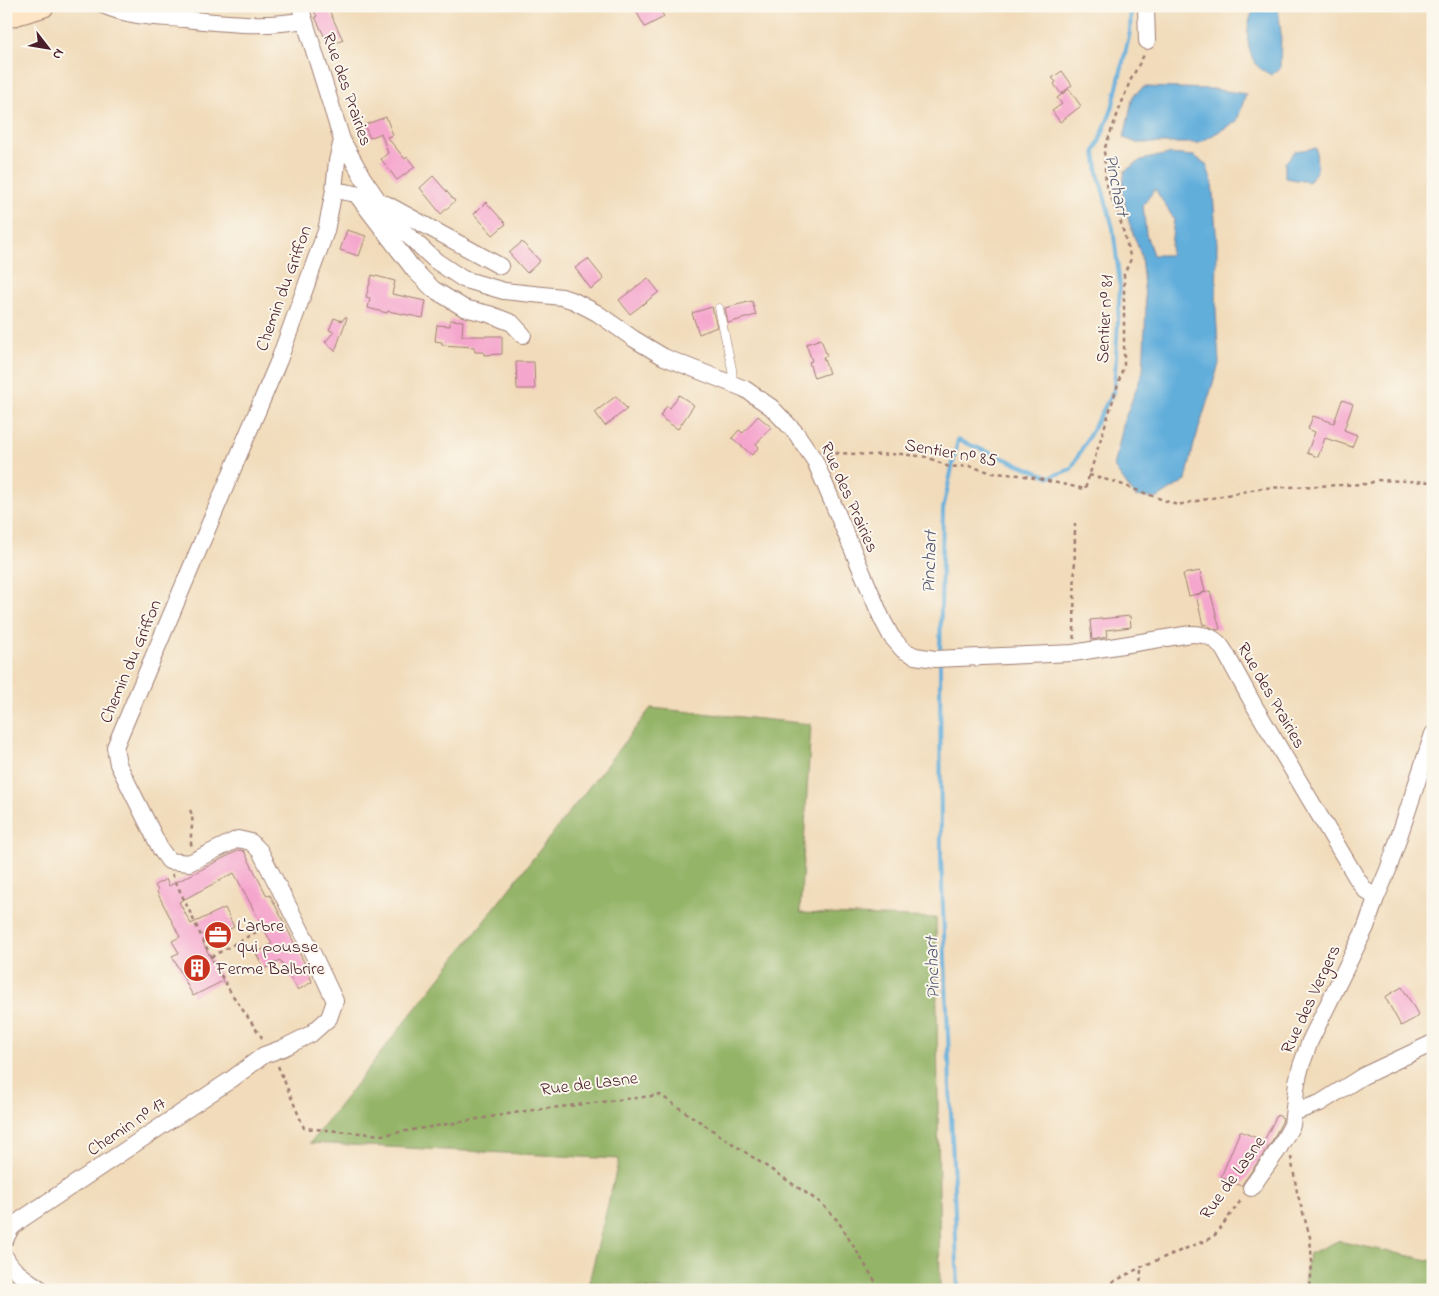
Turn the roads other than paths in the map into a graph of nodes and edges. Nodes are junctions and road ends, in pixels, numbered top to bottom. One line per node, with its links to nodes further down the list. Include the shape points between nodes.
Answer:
1 (43, 6): 5 (main road)
2 (105, 6): 4 (street, via 144,16 225,23 271,24)
3 (1146, 6): 6 (street)
4 (302, 13): 7 (street, Rue des Prairies)
5 (6, 17)
6 (1147, 41)
7 (342, 140): 8 (street, Chemin du Griffon); 9 (street, Rue des Prairies)
8 (334, 190): 12 (street, via 356,194 414,270 433,288 464,308 512,323); 17 (street, Chemin du Griffon, via 326,231 279,360 115,747 118,764 169,860 189,863 238,839 251,842 260,851 312,952 335,1001 329,1018 311,1034)
9 (378, 200): 10 (street); 13 (street, Rue des Prairies, via 426,254 463,278 504,291 574,301 664,357)
10 (500, 266)
11 (719, 308): 13 (lane)
12 (523, 335)
13 (733, 384): 15 (street, Rue des Prairies, via 782,416 815,462 891,636 909,654 942,660 1074,653 1191,634 1206,635 1220,644 1356,878)
14 (1433, 734): 15 (street, Rue des Vergers)
15 (1376, 898): 18 (street, Rue des Vergers, via 1366,927 1305,1054 1298,1076)
16 (1433, 1043): 18 (street, via 1363,1076 1320,1103)
17 (272, 1052): 21 (street, Chemin nᵒ 17, via 22,1219)
18 (1295, 1112): 19 (street, Rue des Vergers)
19 (1286, 1136): 20 (street, Rue de Lasne)
20 (1251, 1188)
21 (6, 1238)
22 (6, 1258): 23 (street)
23 (42, 1290)

